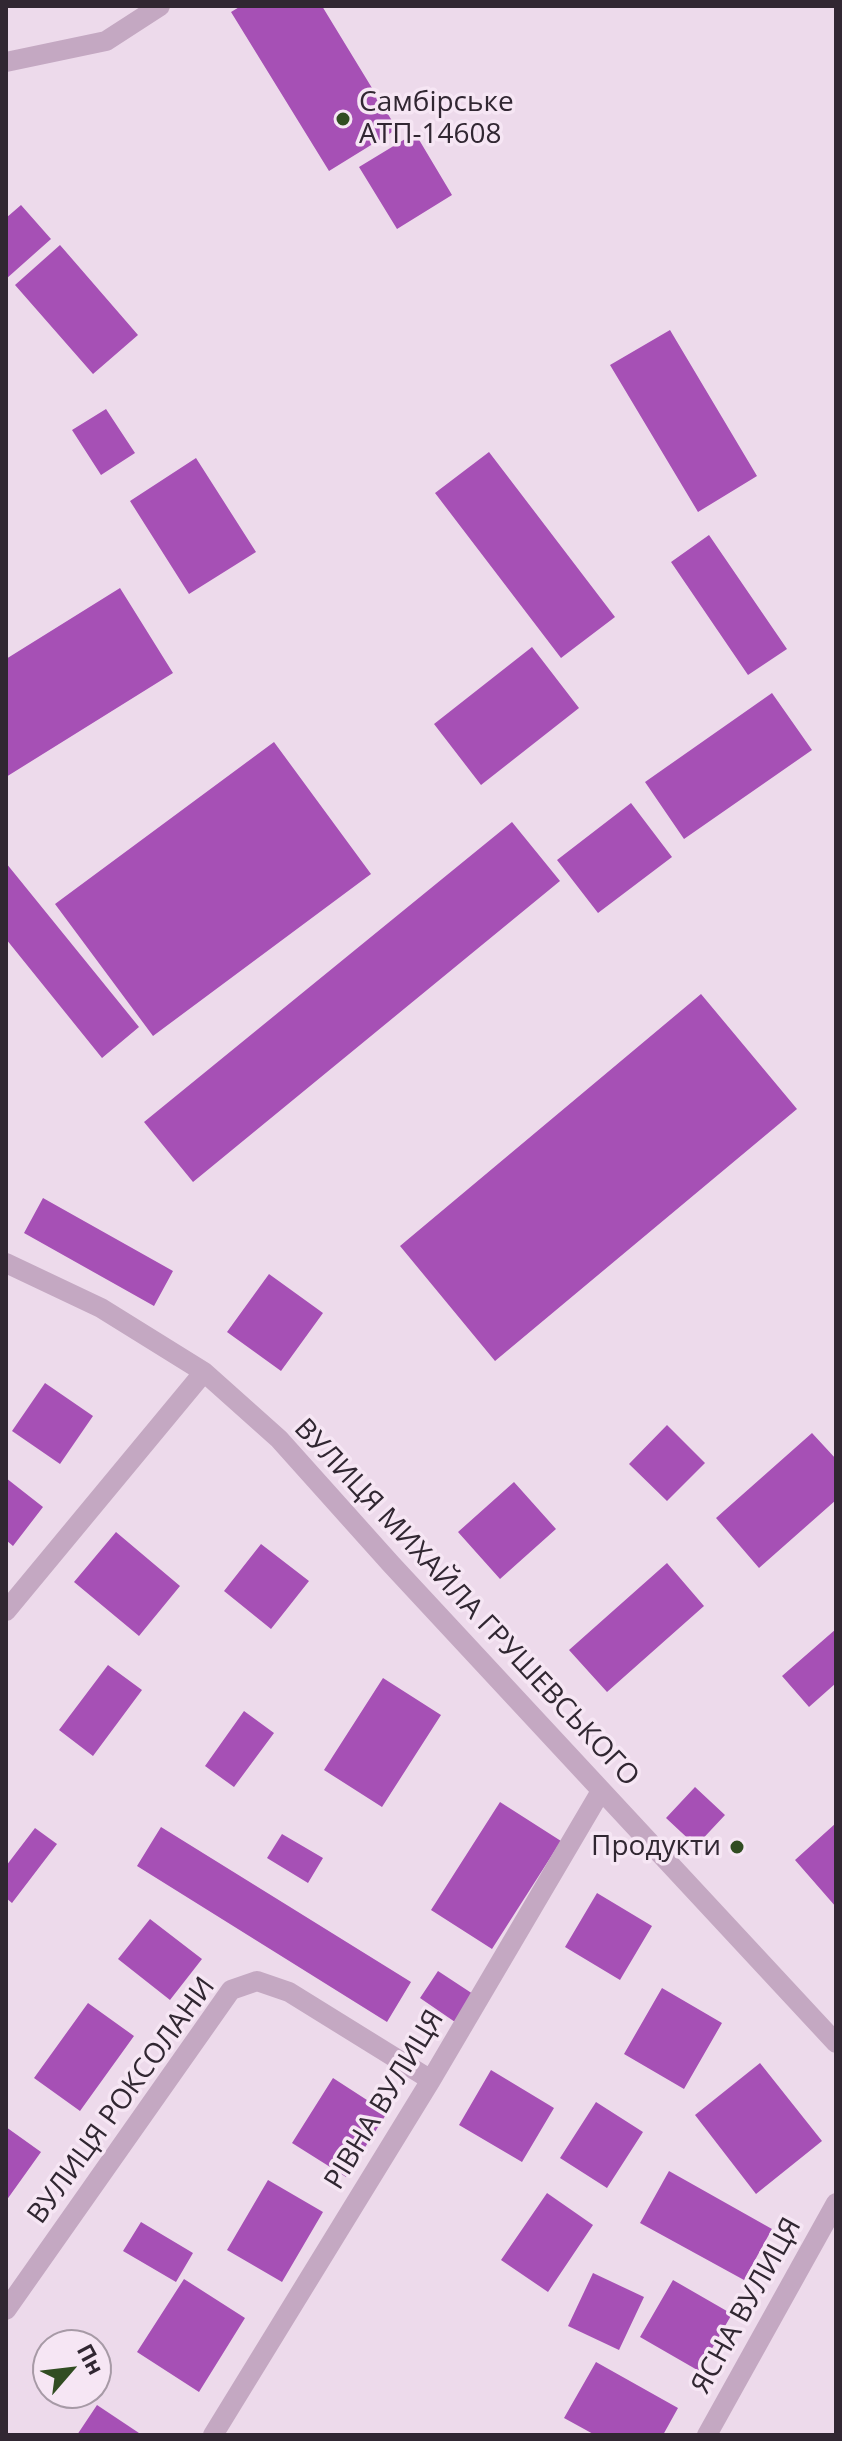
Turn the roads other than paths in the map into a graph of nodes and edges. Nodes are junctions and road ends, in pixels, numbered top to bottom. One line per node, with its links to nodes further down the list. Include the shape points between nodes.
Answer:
1 (160, 6): 2 (street, via 106,41)
2 (6, 62)
3 (6, 1263): 4 (street, ВУЛИЦЯ МИХАЙЛА ГРУШЕВСЬКОГО, via 101,1308)
4 (204, 1372): 5 (street); 6 (street, ВУЛИЦЯ МИХАЙЛА ГРУШЕВСЬКОГО, via 279,1439)
5 (6, 1611)
6 (601, 1791): 7 (street, ВУЛИЦЯ МИХАЙЛА ГРУШЕВСЬКОГО); 8 (street, РІВНА ВУЛИЦЯ)
7 (836, 2043)
8 (431, 2080): 10 (street, ВУЛИЦЯ РОКСОЛАНИ, via 289,1992 257,1981 231,1990); 11 (street, РІВНА ВУЛИЦЯ)
9 (836, 2203): 12 (street, ЯСНА ВУЛИЦЯ)
10 (6, 2310)
11 (213, 2435)
12 (707, 2435)

